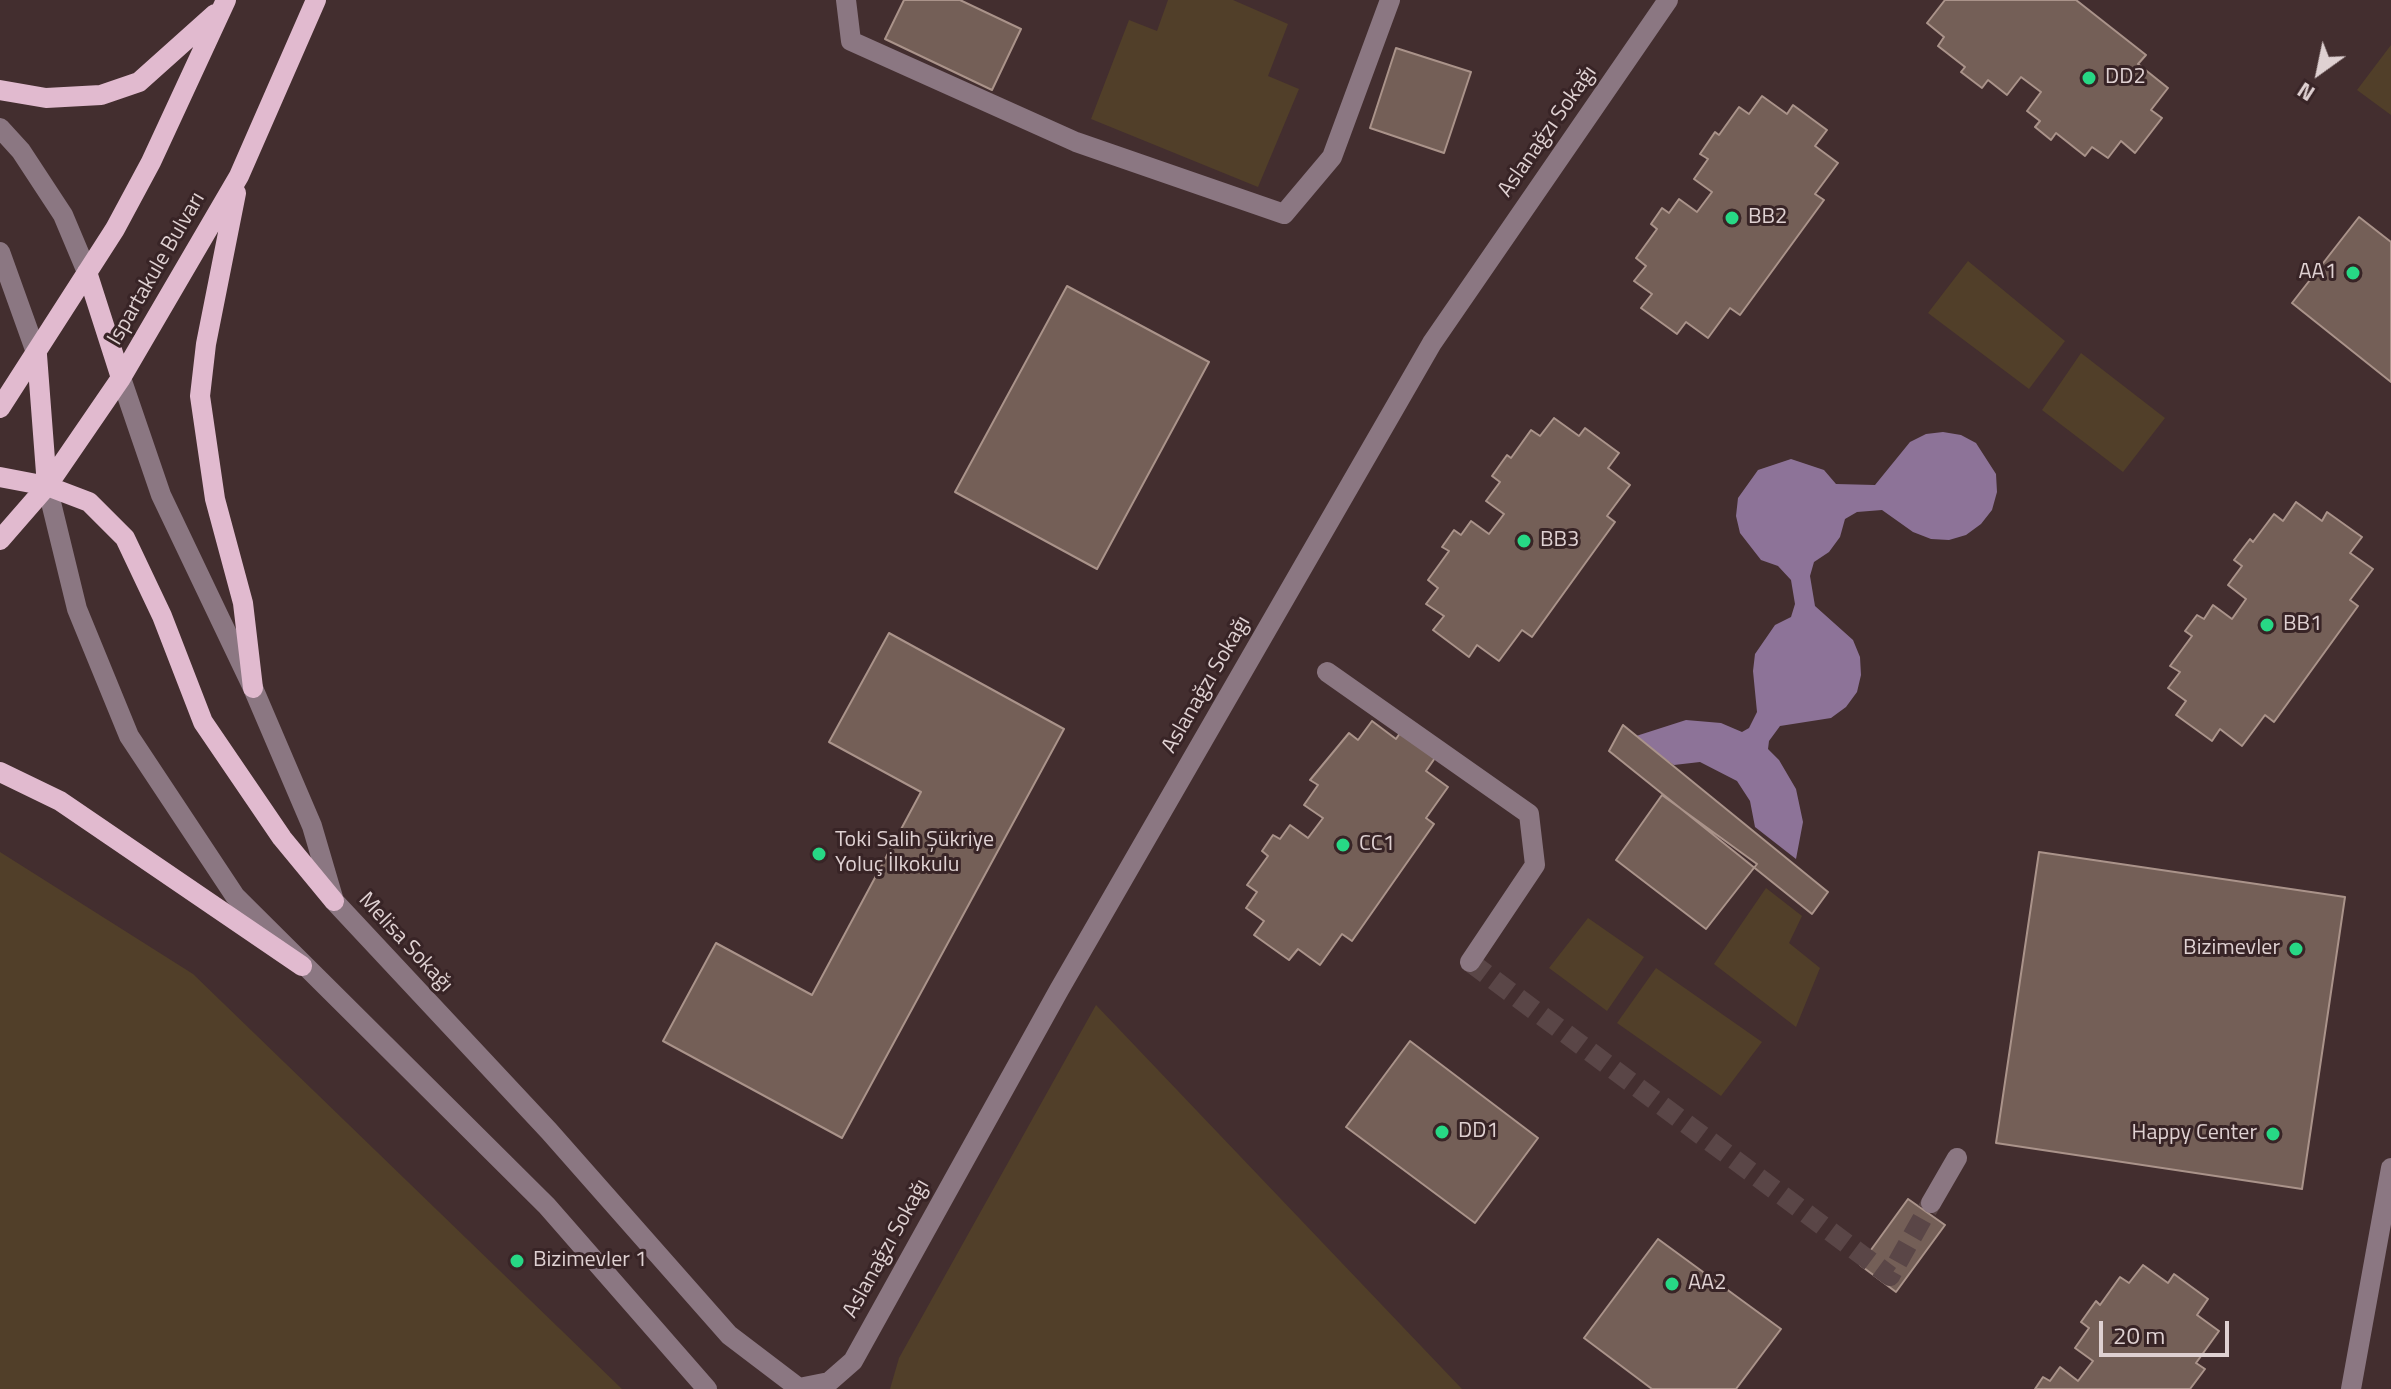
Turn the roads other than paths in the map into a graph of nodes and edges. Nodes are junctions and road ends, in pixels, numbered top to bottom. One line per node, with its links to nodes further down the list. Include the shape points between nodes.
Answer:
1 (316, 0): 8 (main road, Ispartakule Bulvarı)
2 (846, 0): 3 (street, via 851,41 1076,142 1284,214 1332,157)
3 (1390, 0)
4 (1668, 0): 26 (street, Aslanağzı Sokağı, via 1432,343 1059,990 853,1361 829,1382)
5 (225, 3): 6 (main road, via 139,82 79,97); 10 (main road, via 151,162)
6 (0, 90)
7 (0, 128): 10 (street, via 63,215)
8 (239, 176): 12 (main road, Ispartakule Bulvarı); 18 (main road, via 200,396 215,499 243,603)
9 (0, 252): 11 (street)
10 (87, 272): 11 (main road); 12 (main road)
11 (37, 355): 13 (main road); 15 (main road)
12 (121, 378): 15 (main road, Ispartakule Bulvarı); 18 (street, Melisa Sokağı, via 161,495)
13 (0, 408)
14 (0, 477): 15 (main road)
15 (47, 486): 16 (main road, Ispartakule Bulvarı); 20 (main road, via 89,502 125,538 203,722 282,838); 22 (street, via 77,609 129,736 235,896)
16 (0, 540)
17 (1327, 672): 21 (street, via 1529,814 1535,865)
18 (253, 688): 20 (street, Melisa Sokağı, via 312,826)
19 (0, 772): 22 (main road, via 60,801)
20 (334, 901): 26 (street, Melisa Sokağı, via 549,1131 729,1335)
21 (1470, 962)
22 (302, 966): 27 (street, via 547,1206)
23 (1957, 1158): 25 (street)
24 (2391, 1168): 28 (street)
25 (1931, 1203)
26 (799, 1388)
27 (707, 1389)
28 (2351, 1389)

